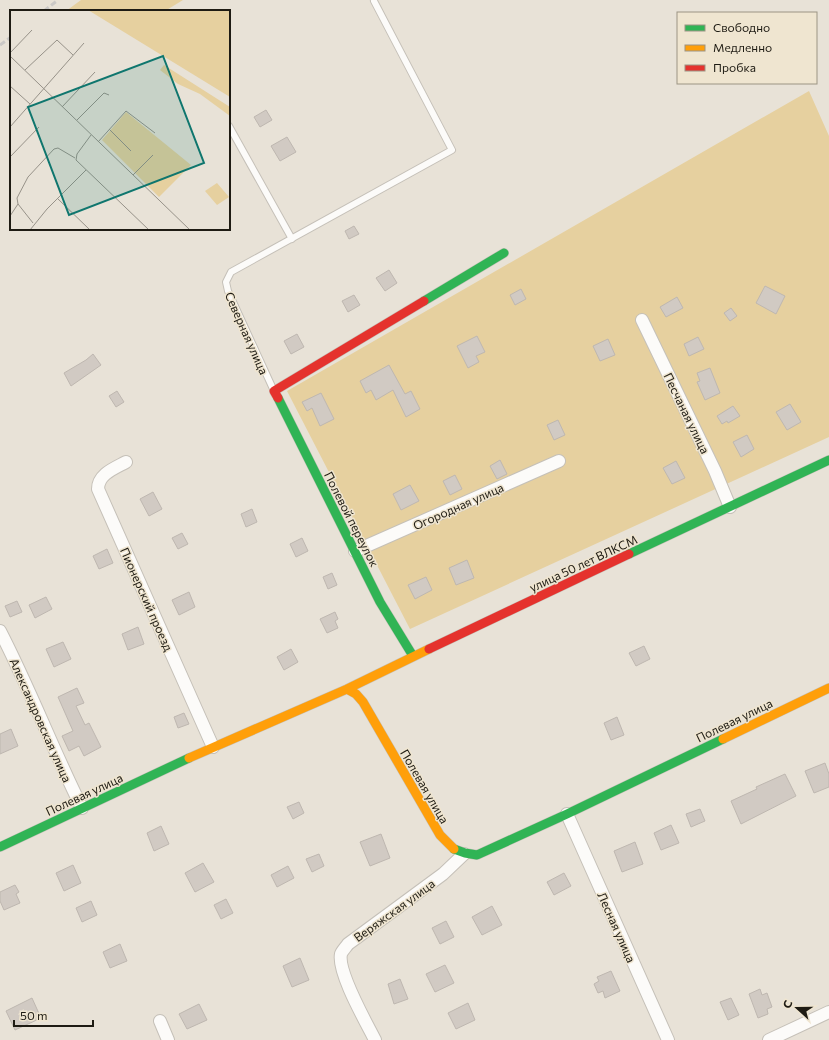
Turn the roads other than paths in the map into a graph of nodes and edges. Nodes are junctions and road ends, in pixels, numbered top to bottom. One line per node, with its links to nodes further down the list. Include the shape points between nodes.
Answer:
1 (374, 1): 3 (lane, Северная улица, via 452,150)
2 (230, 128): 3 (lane)
3 (292, 239): 6 (lane, Северная улица, via 231,272 226,282)
4 (504, 253): 6 (street)
5 (642, 320): 10 (street, Песчаная улица)
6 (274, 391): 11 (street, Полевой переулок)
7 (829, 460): 10 (street, улица 50 лет ВЛКСМ)
8 (559, 461): 11 (street, Огородная улица)
9 (126, 462): 16 (street, Пионерский проезд, via 100,478 98,489)
10 (730, 507): 13 (street, улица 50 лет ВЛКСМ)
11 (355, 551): 13 (street, Полевой переулок, via 380,602)
12 (0, 631): 17 (street, Александровская улица)
13 (413, 656): 14 (street, улица 50 лет ВЛКСМ)
14 (347, 688): 16 (street, Полевая улица); 20 (street, Полевая улица, via 363,702 440,835 453,849)
15 (829, 688): 18 (street, Полевая улица)
16 (213, 748): 17 (street, Полевая улица)
17 (82, 808): 19 (street, Полевая улица)
18 (567, 814): 20 (street, Полевая улица, via 477,855); 25 (street, Лесная улица)
19 (0, 847)
20 (464, 854): 24 (street, Веряжская улица, via 444,874 348,944 342,954 344,976)
21 (829, 1012): 26 (street)
22 (160, 1022): 23 (street)
23 (168, 1040)
24 (374, 1040)
25 (668, 1040)
26 (769, 1040)

